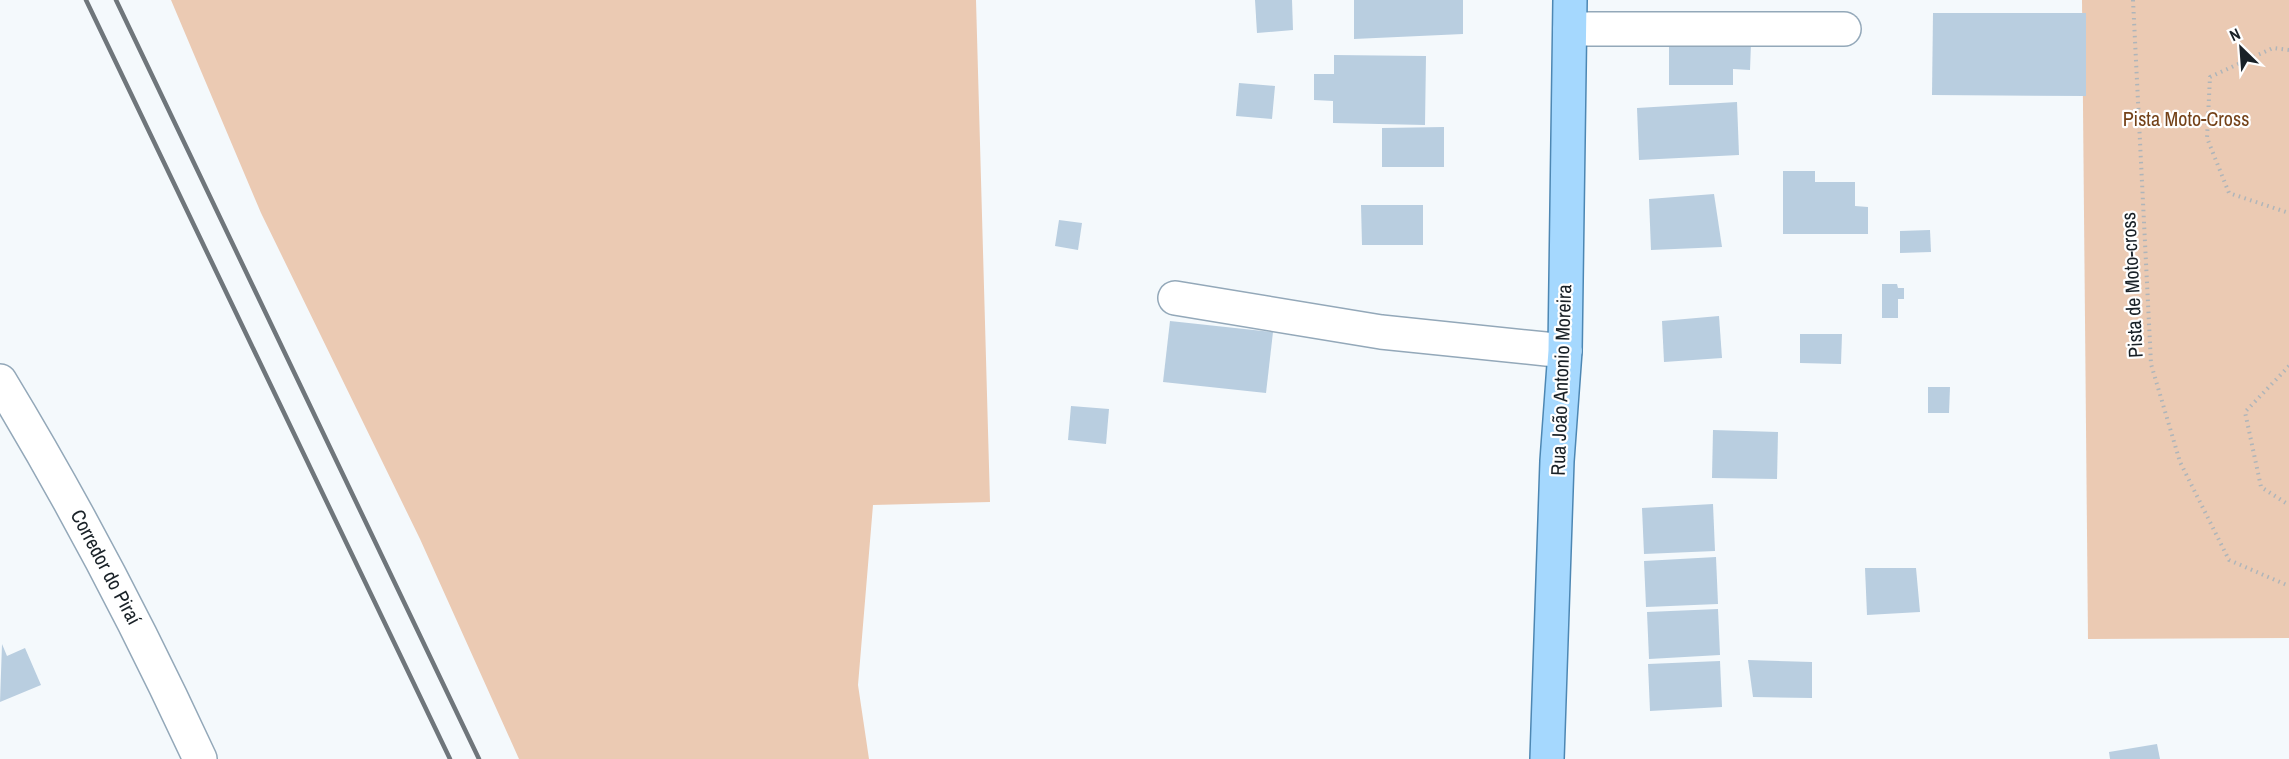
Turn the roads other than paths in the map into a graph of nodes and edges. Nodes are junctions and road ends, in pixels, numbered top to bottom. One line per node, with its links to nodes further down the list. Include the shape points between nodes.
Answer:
1 (1570, 15): 2 (street); 4 (main road, Rua João Antonio Moreira)
2 (1844, 29)
3 (1174, 298): 4 (street, via 1381,332)
4 (1565, 351): 7 (main road, Rua João Antonio Moreira, via 1557,461)
5 (0, 381): 6 (street, Corredor do Piraí, via 69,496)
6 (201, 759)
7 (1547, 759)

